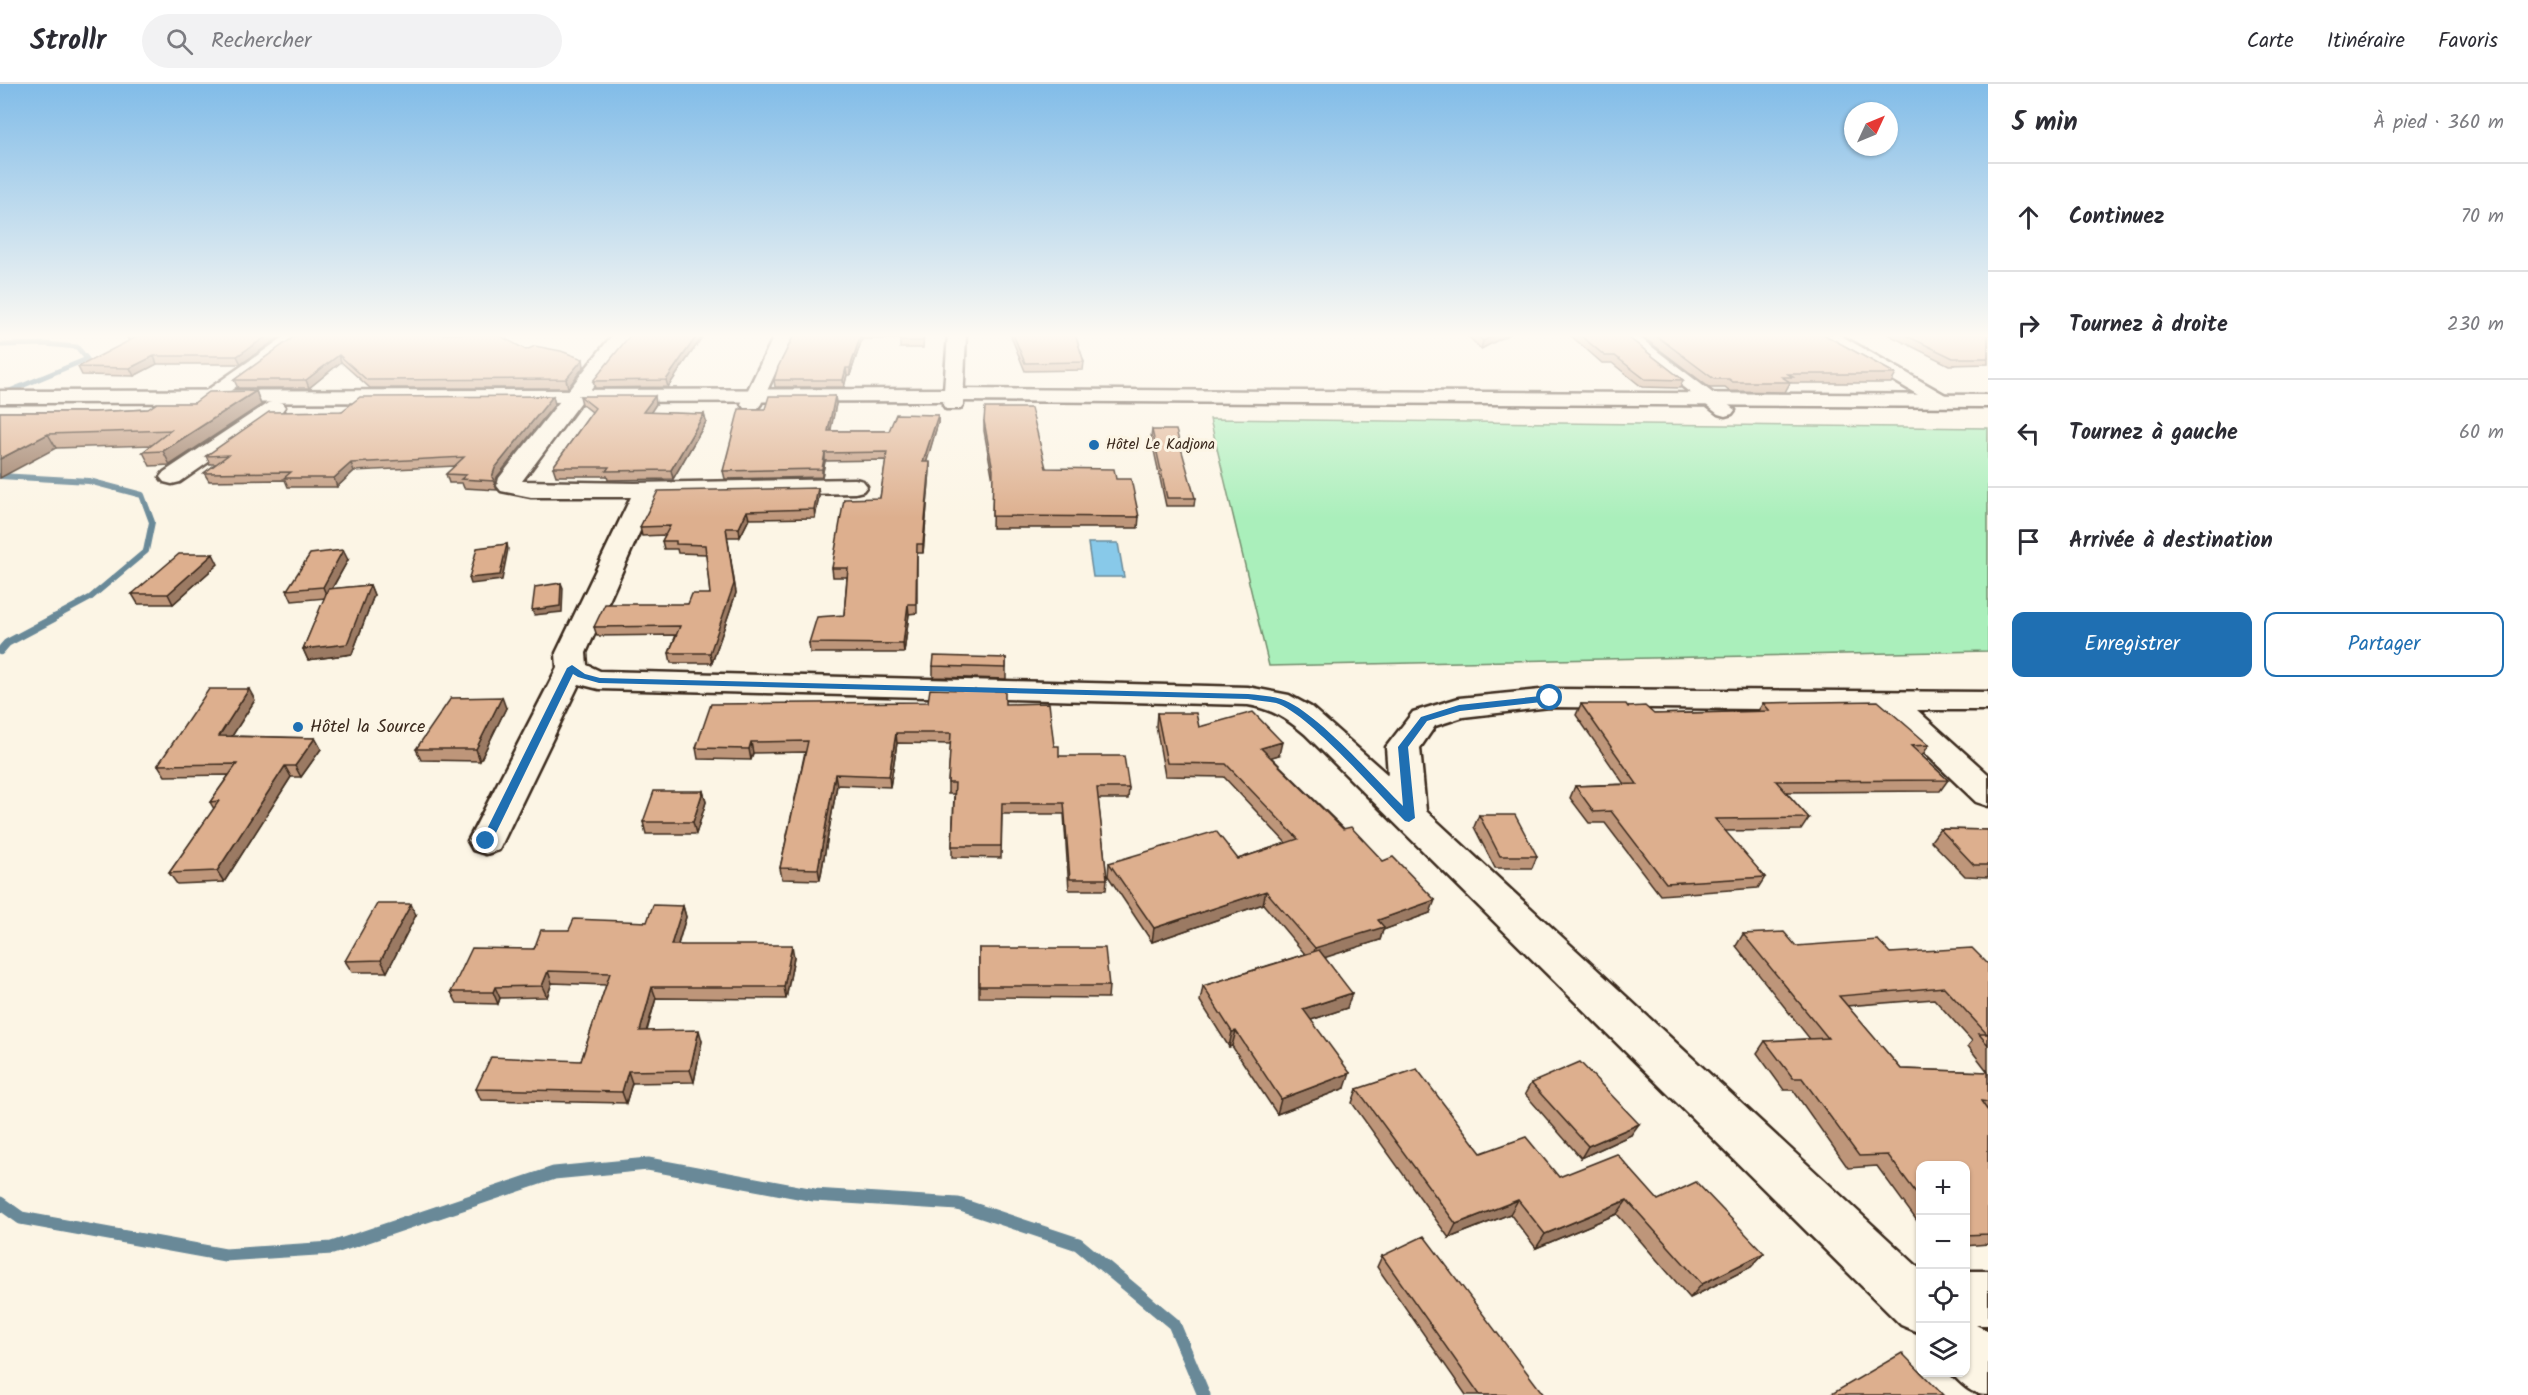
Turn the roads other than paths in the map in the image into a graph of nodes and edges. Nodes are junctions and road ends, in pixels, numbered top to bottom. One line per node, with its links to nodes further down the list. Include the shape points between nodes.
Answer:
1 (211, 395): 12 (street)
2 (574, 395): 8 (street)
3 (755, 395): 7 (street)
4 (953, 395): 9 (street)
5 (1705, 395): 14 (street)
6 (1933, 395): 10 (street)
7 (753, 399): 8 (street); 9 (street)
8 (570, 400): 12 (street); 15 (street); 19 (street, via 508,486 531,490)
9 (953, 400): 14 (street)
10 (1942, 400): 11 (street); 14 (street)
11 (1988, 401)
12 (201, 402): 13 (street); 13 (street, via 27,398); 15 (street)
13 (2, 404)
14 (1718, 405): 16 (street)
15 (275, 407): 17 (street)
16 (1988, 410)
17 (172, 477)
18 (855, 486): 19 (street)
19 (637, 490): 20 (street, via 644,495 571,653)
20 (572, 668): 24 (street, via 599,681 1248,696 1278,701 1317,727); 25 (street)
21 (1888, 700): 22 (street); 23 (street); 24 (street, via 1550,698 1459,708 1424,719 1403,747)
22 (1988, 701)
23 (1988, 794)
24 (1409, 818): 28 (street)
25 (486, 841)
26 (1970, 1298): 27 (street)
27 (1988, 1298)
28 (1916, 1299)
29 (1970, 1354): 30 (street)
30 (1988, 1370)

